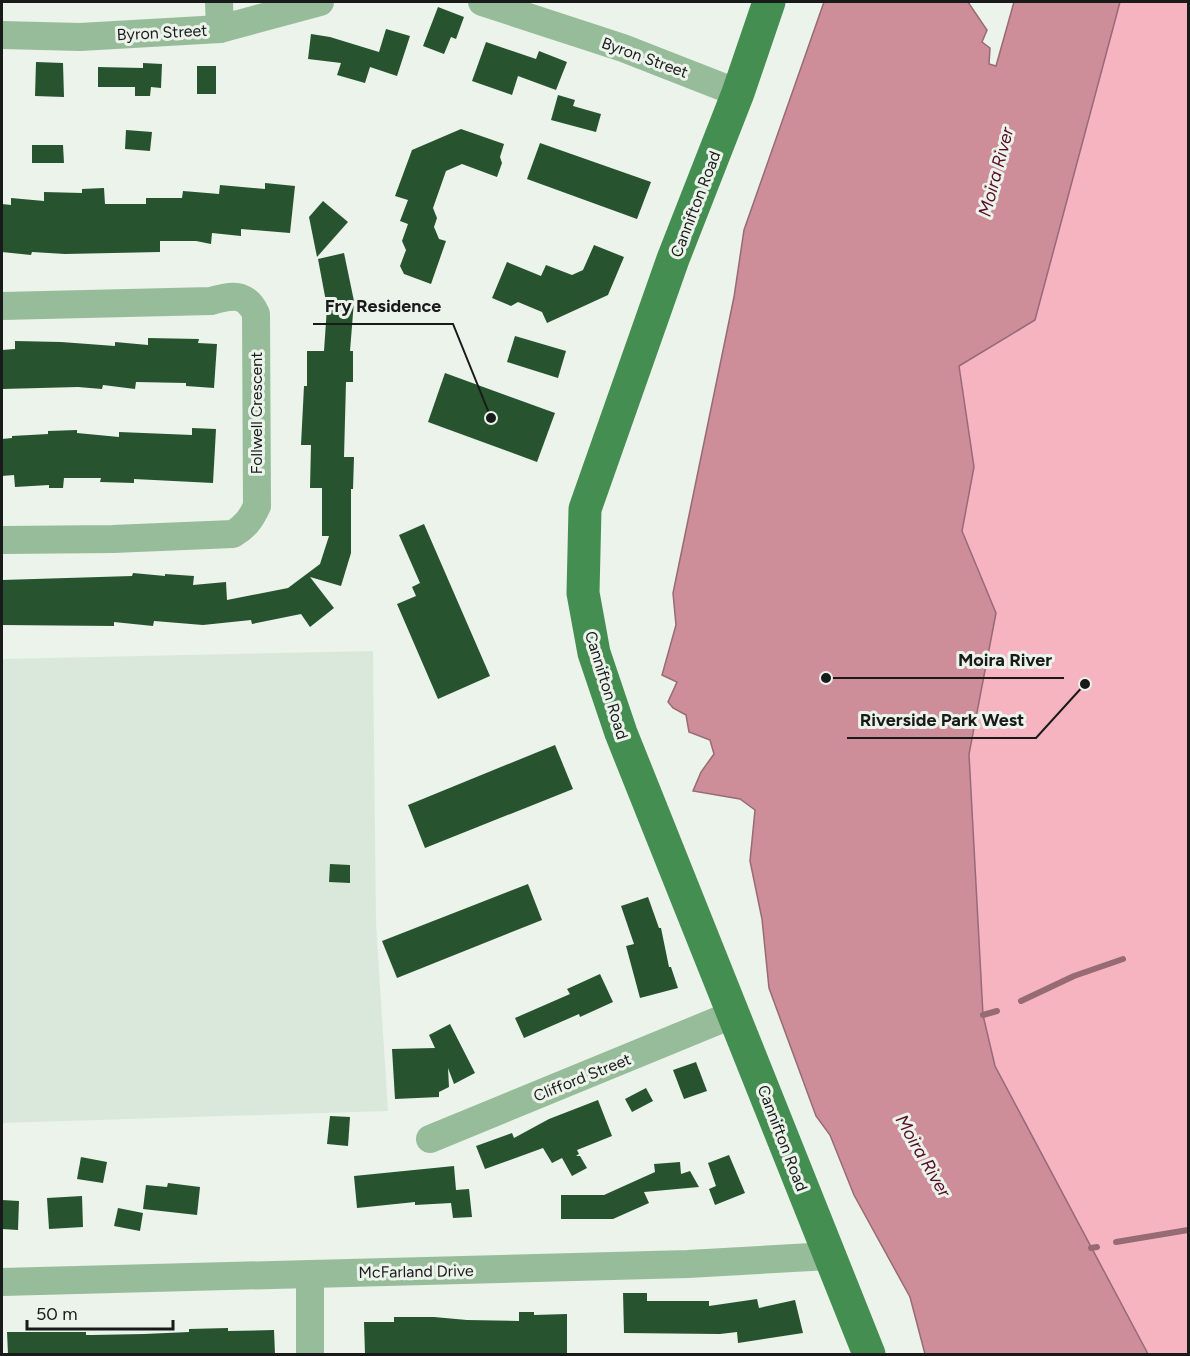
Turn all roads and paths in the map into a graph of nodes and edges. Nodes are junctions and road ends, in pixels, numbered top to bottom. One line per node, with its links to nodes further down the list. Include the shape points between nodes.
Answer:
1 (320, 2): 4 (street, Byron Street)
2 (482, 2): 6 (street, Byron Street, via 623,48)
3 (769, 2): 6 (main road, Cannifton Road)
4 (220, 15): 5 (street, Byron Street, via 80,37)
5 (2, 35)
6 (738, 93): 9 (main road, Cannifton Road, via 673,259 585,509 583,593 594,653 621,733)
7 (2, 306): 8 (street, Follwell Crescent, via 211,302 230,296 251,303 256,314 257,496 251,518 233,534)
8 (2, 540)
9 (734, 1014): 10 (street, Clifford Street); 11 (main road, Cannifton Road)
10 (430, 1139)
11 (829, 1256): 12 (street, McFarland Drive, via 688,1264); 15 (main road, Cannifton Road)
12 (310, 1274): 13 (street, McFarland Drive); 14 (street)
13 (2, 1282)
14 (310, 1354)
15 (869, 1354)

